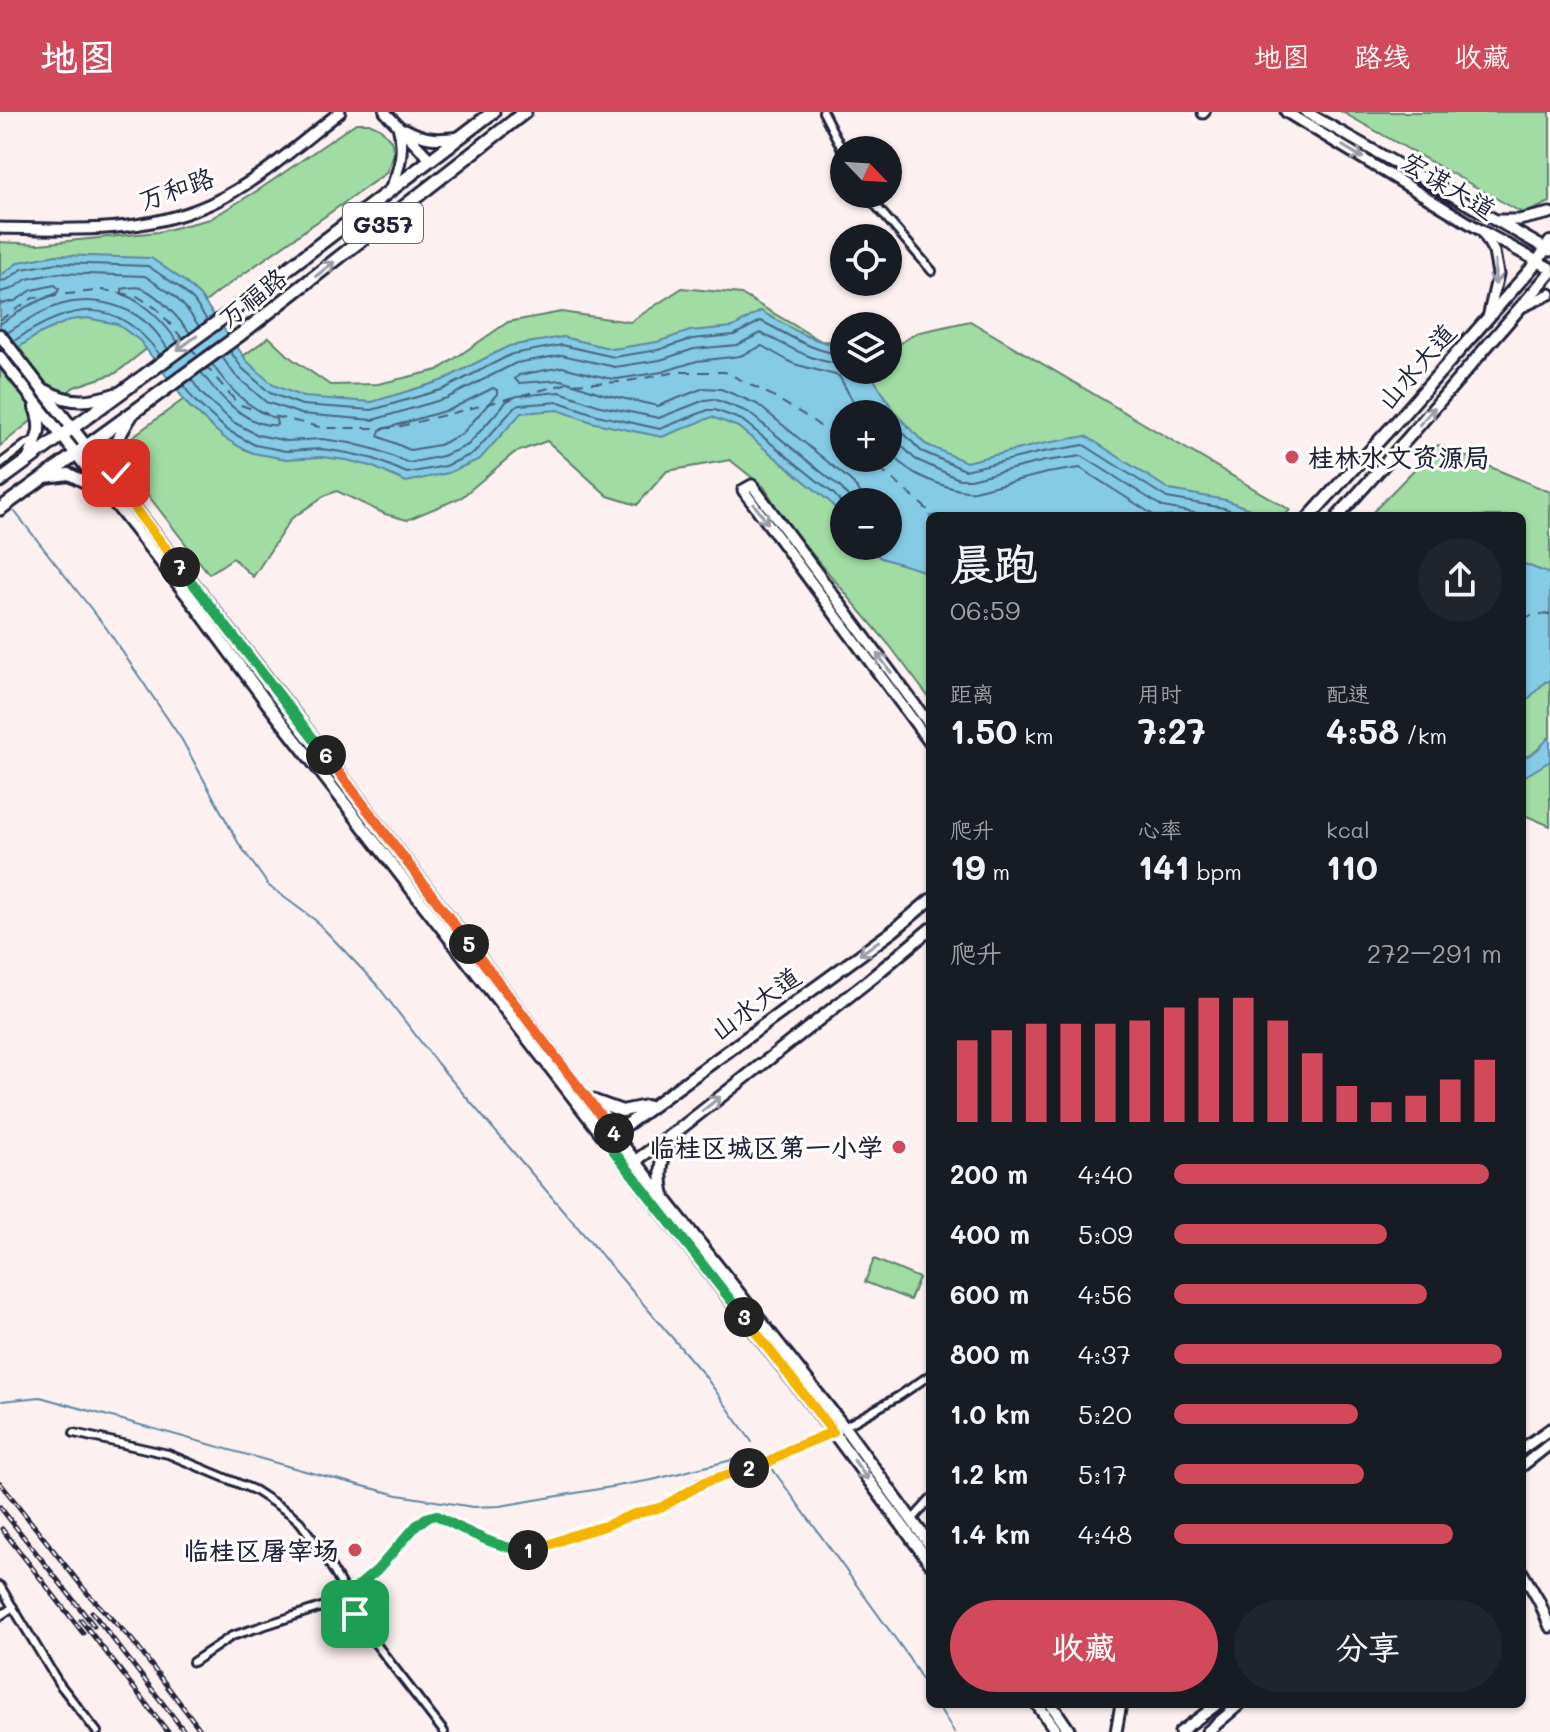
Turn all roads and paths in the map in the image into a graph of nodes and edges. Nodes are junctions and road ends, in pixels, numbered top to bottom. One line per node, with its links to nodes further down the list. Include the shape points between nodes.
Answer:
1 (340, 112): 16 (street, 万和路, via 242,186 176,216 109,229)
2 (385, 112): 8 (street)
3 (493, 112): 10 (highway, 万福路 / G357)
4 (525, 112): 30 (highway, 万福路 / G357, one-way to 4)
5 (823, 112): 9 (street)
6 (1287, 113): 17 (street, 宏谋大道, one-way to 17)
7 (1308, 113): 15 (street, 宏谋大道)
8 (398, 126): 10 (street, via 432,139); 11 (street); 12 (street, via 402,157)
9 (835, 136)
10 (460, 137): 11 (highway, 万福路 / G357)
11 (430, 159): 12 (highway, 万福路 / G357)
12 (390, 190): 28 (highway, 万福路 / G357, one-way to 28)
13 (877, 208): 20 (street)
14 (1550, 213): 15 (street)
15 (1493, 220): 18 (street, 宏谋大道)
16 (0, 228)
17 (1482, 231): 19 (street, 宏谋大道); 24 (street, one-way to 24, via 1498,274)
18 (1549, 247): 19 (main road, 山水大道)
19 (1537, 262): 21 (street, 宏谋大道); 24 (main road, 山水大道)
20 (932, 271)
21 (1550, 271): 23 (main road, 山水大道)
22 (1550, 294): 23 (street)
23 (1521, 307): 42 (main road, 山水大道, one-way to 23)
24 (1488, 318): 41 (main road, 山水大道)
25 (0, 335): 27 (main road)
26 (0, 357): 29 (main road)
27 (42, 389): 28 (main road, via 85,401); 31 (main road)
28 (120, 393): 31 (highway, 万福路 / G357)
29 (32, 397): 31 (main road); 32 (main road, via 40,421)
30 (135, 411): 33 (highway, 万福路 / G357); 38 (main road, via 115,450)
31 (68, 431): 33 (main road); 34 (highway, 万福路 / G357)
32 (37, 439): 34 (main road); 35 (street)
33 (81, 449): 36 (highway, 万福路 / G357); 38 (main road); 39 (main road)
34 (28, 460): 37 (highway, 万福路 / G357)
35 (0, 464)
36 (43, 478): 39 (main road, via 69,474); 40 (highway, 万福路 / G357)
37 (0, 481)
38 (121, 491): 47 (main road)
39 (109, 496): 50 (main road)
40 (0, 509)
41 (1314, 512)
42 (1342, 512)
43 (926, 720): 44 (street, one-way to 44, via 752,485 743,490)
44 (926, 738)
45 (926, 903): 48 (main road, 山水大道, one-way to 48)
46 (926, 932): 49 (main road, 山水大道, one-way to 46)
47 (585, 1097): 48 (main road, via 622,1111); 50 (main road)
48 (656, 1103): 50 (main road, 山水大道)
49 (677, 1131): 51 (main road, 山水大道); 52 (main road, via 662,1157)
50 (610, 1137): 51 (main road)
51 (631, 1165): 52 (main road); 56 (main road)
52 (664, 1198): 54 (main road)
53 (926, 1378): 54 (street)
54 (844, 1427): 56 (street); 62 (main road)
55 (1550, 1429): 59 (street)
56 (833, 1432): 64 (main road, one-way to 64); 67 (street, via 764,1465 705,1482 662,1507 534,1549 510,1549 436,1515 426,1518)
57 (74, 1433): 67 (street, via 168,1454 254,1490 300,1522)
58 (1550, 1444): 60 (street)
59 (1526, 1446)
60 (1526, 1463)
61 (926, 1504): 62 (street)
62 (912, 1520): 63 (main road)
63 (926, 1539)
64 (926, 1558)
65 (1526, 1579): 70 (street)
66 (0, 1586): 68 (street)
67 (349, 1598): 71 (street, via 232,1636); 78 (street, via 365,1630)
68 (13, 1607): 69 (street); 77 (street, via 58,1682)
69 (0, 1616)
70 (1550, 1627)
71 (193, 1662)
72 (1040, 1708): 79 (main road)
73 (1054, 1708): 80 (main road)
74 (1120, 1708): 81 (street)
75 (1213, 1708): 82 (street)
76 (1235, 1708): 83 (street)
77 (97, 1732)
78 (444, 1732)
79 (1057, 1732)
80 (1070, 1732)
81 (1116, 1732)
82 (1180, 1732)
83 (1207, 1732)

